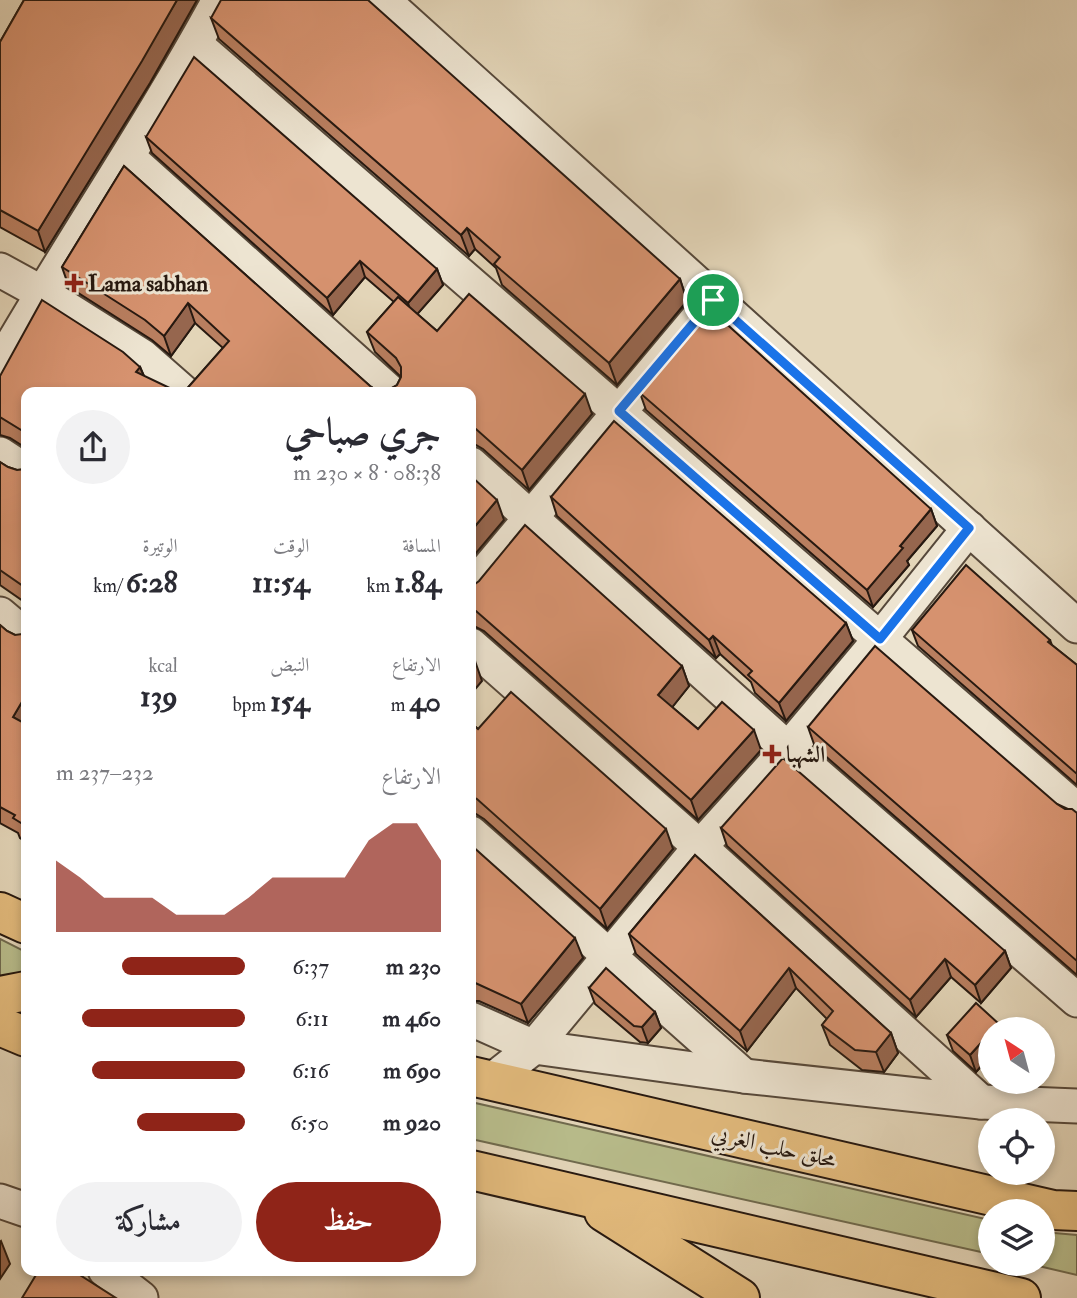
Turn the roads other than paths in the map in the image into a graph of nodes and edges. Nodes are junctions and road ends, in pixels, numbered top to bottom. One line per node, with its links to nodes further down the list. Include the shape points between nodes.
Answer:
1 (219, 0): 3 (street)
2 (383, 0): 7 (street)
3 (195, 44): 4 (street); 11 (street)
4 (128, 157): 6 (street); 10 (street)
5 (0, 270): 6 (street)
6 (42, 293): 8 (street); 9 (street, via 142,356)
7 (713, 300): 11 (street); 16 (street)
8 (0, 365)
9 (177, 387)
10 (384, 387)
11 (619, 411): 15 (street); 21 (street)
12 (0, 454): 13 (street)
13 (21, 468)
14 (476, 468): 15 (street)
15 (530, 517): 17 (street); 23 (street)
16 (969, 528): 19 (street); 21 (street)
17 (476, 583)
18 (0, 614): 20 (street)
19 (1077, 626)
20 (21, 632)
21 (880, 639): 23 (street); 24 (street)
22 (476, 649): 26 (street)
23 (788, 749): 26 (street); 32 (street)
24 (1077, 810)
25 (476, 837): 29 (street)
26 (699, 847): 29 (street); 39 (street)
27 (0, 912): 28 (highway)
28 (21, 922)
29 (610, 956): 36 (street); 37 (street)
30 (21, 992): 31 (highway)
31 (0, 996)
32 (1077, 1000)
33 (476, 1021): 36 (street)
34 (0, 1026): 35 (highway)
35 (21, 1035)
36 (534, 1047): 37 (street); 38 (street)
37 (744, 1076): 39 (street)
38 (481, 1079): 45 (highway, محلق حلب الغربي, via 1053,1210)
39 (981, 1102): 40 (street)
40 (1077, 1107)
41 (476, 1171): 42 (highway)
42 (578, 1196): 48 (highway); 49 (highway)
43 (0, 1201): 44 (street)
44 (21, 1208)
45 (1077, 1211)
46 (113, 1276): 47 (street)
47 (141, 1298)
48 (740, 1298)
49 (1021, 1298)

